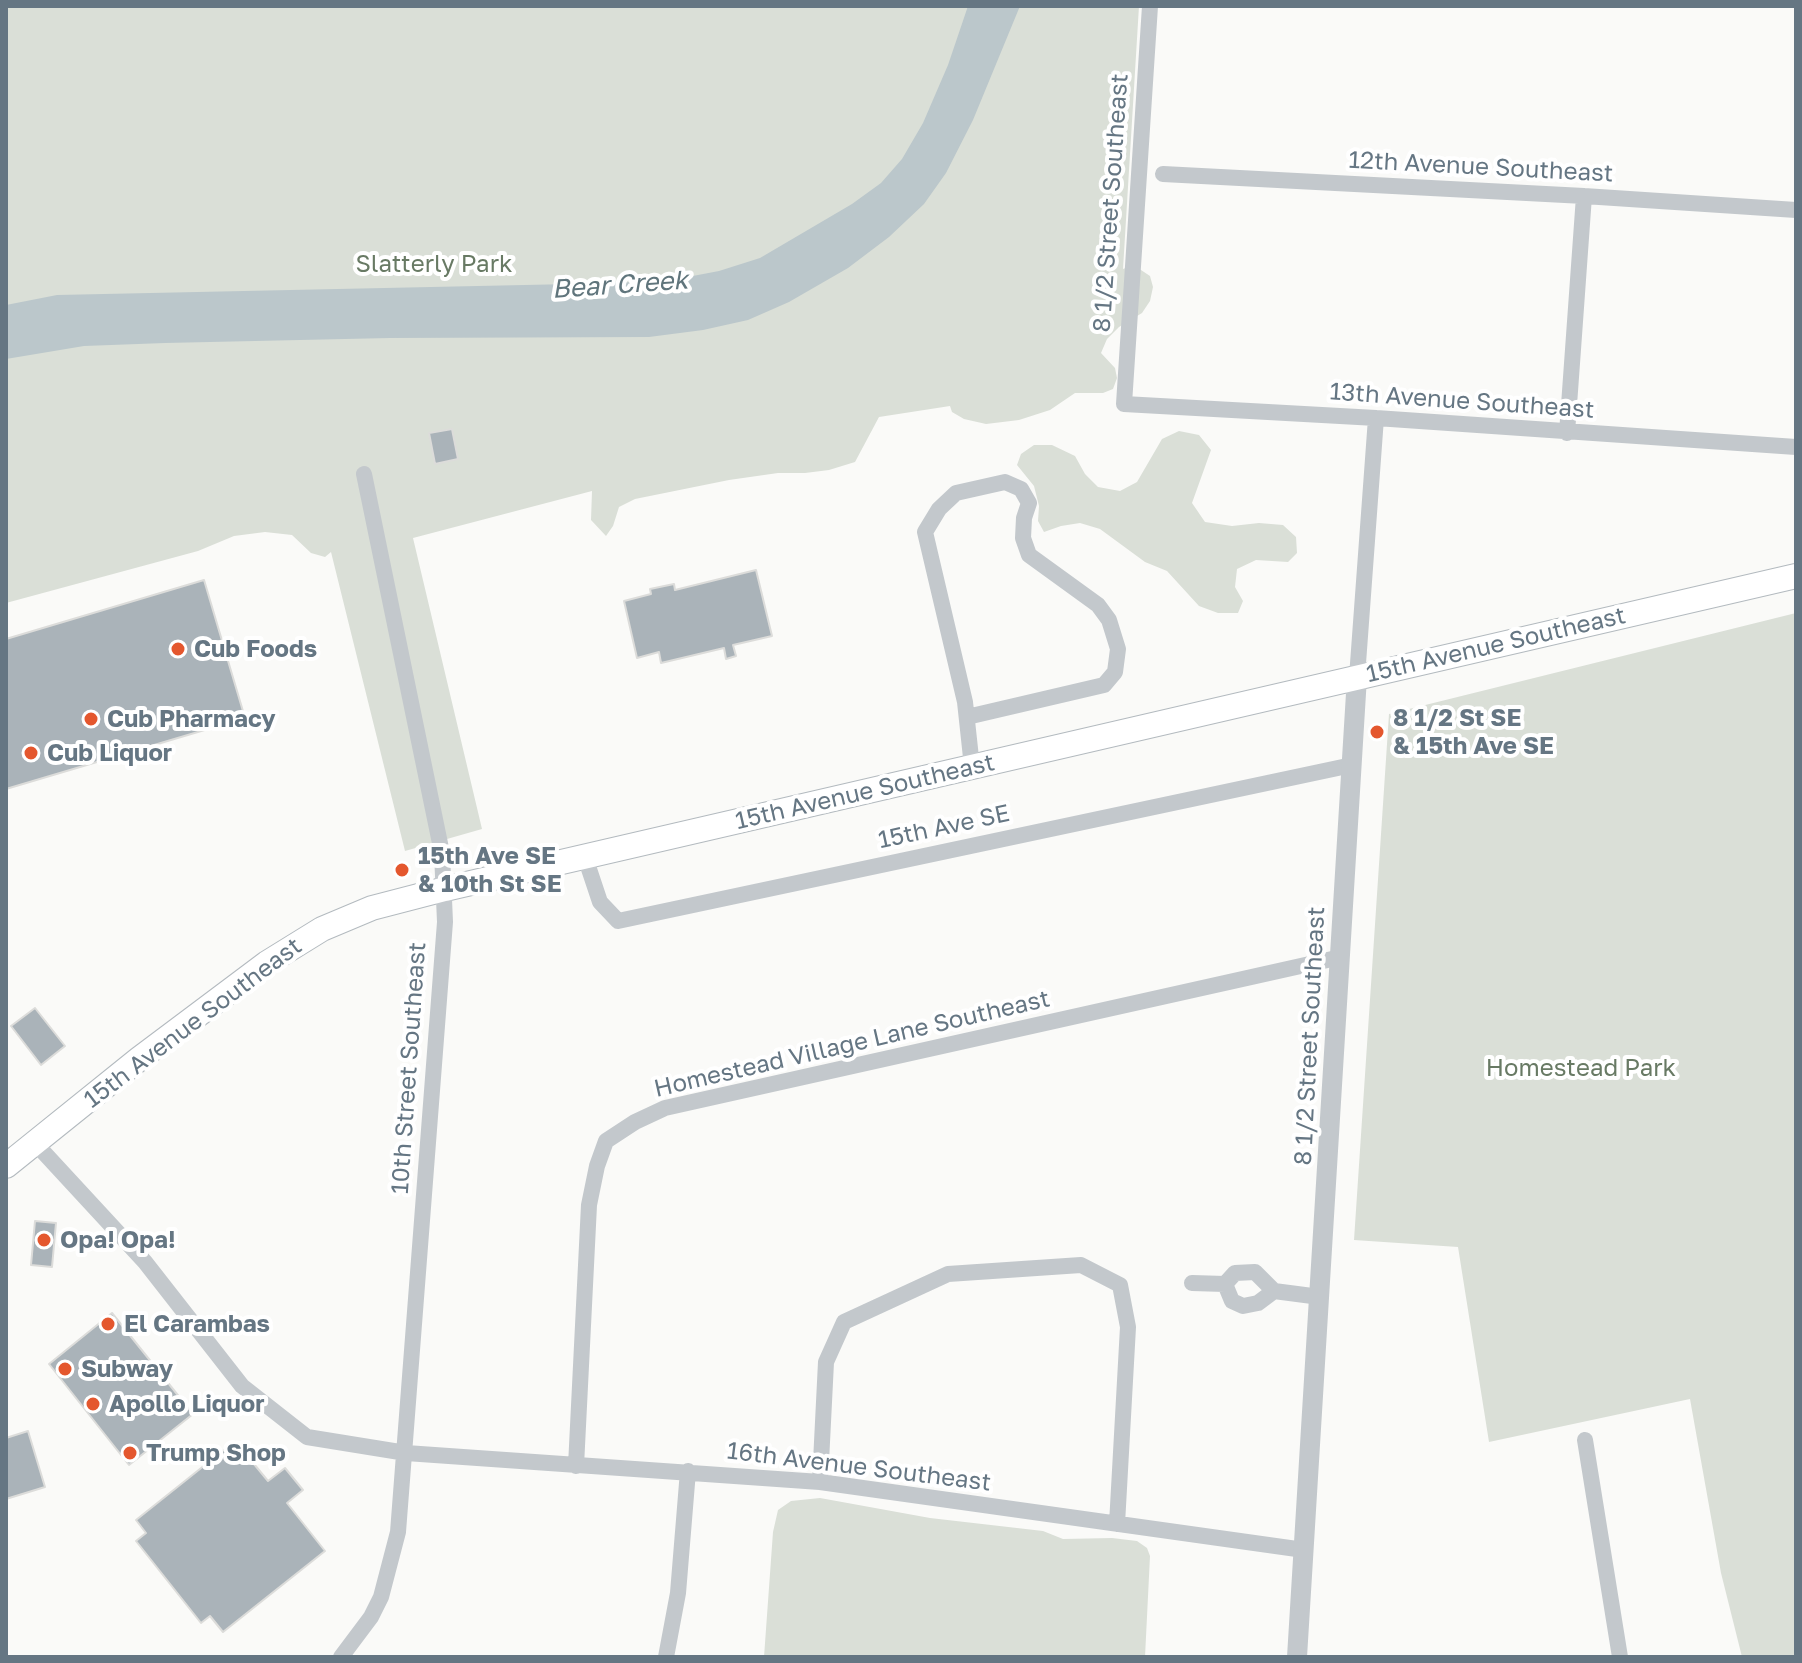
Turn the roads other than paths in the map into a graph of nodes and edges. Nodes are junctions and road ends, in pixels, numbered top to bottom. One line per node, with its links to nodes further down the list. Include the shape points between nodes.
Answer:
1 (1150, 6): 5 (street, 8 1/2 Street Southeast)
2 (1163, 174): 3 (street, 12th Avenue Southeast)
3 (1584, 196): 4 (street, 12th Avenue Southeast); 7 (street)
4 (1796, 210)
5 (1124, 404): 6 (street, 13th Avenue Southeast)
6 (1376, 418): 7 (street, 13th Avenue Southeast); 11 (street, 8 1/2 Street Southeast)
7 (1567, 433): 8 (street, 13th Avenue Southeast)
8 (1796, 447)
9 (364, 474): 16 (street, 10th Street Southeast)
10 (1796, 576): 11 (main road, 15th Avenue Southeast)
11 (1357, 677): 13 (street, 8 1/2 Street Southeast); 14 (main road, 15th Avenue Southeast)
12 (967, 717): 12 (street, via 1104,685 1115,672 1118,649 1109,620 1098,605 1029,555 1023,538 1029,503 1021,489 1005,482 956,493 925,532); 14 (street)
13 (1352, 765): 15 (street, 15th Ave SE, via 618,921 600,902); 17 (street, 8 1/2 Street Southeast)
14 (972, 767): 15 (main road, 15th Avenue Southeast)
15 (585, 857): 16 (main road, 15th Avenue Southeast)
16 (445, 889): 18 (main road, 15th Avenue Southeast, via 372,908 297,943 139,1059); 25 (street, 10th Street Southeast)
17 (1341, 957): 23 (street, 8 1/2 Street Southeast); 26 (street, Homestead Village Lane Southeast, via 665,1108 616,1134 601,1153 589,1205)
18 (36, 1144): 19 (main road, 15th Avenue Southeast); 25 (street, 16th Avenue Southeast, via 145,1262 242,1386 307,1437)
19 (6, 1166)
20 (1192, 1283): 21 (street)
21 (1225, 1284): 22 (street, via 1235,1273 1255,1272); 22 (street, via 1232,1301 1243,1306)
22 (1274, 1291): 23 (street)
23 (1320, 1297): 30 (street, 8 1/2 Street Southeast)
24 (1585, 1440): 34 (street)
25 (406, 1453): 26 (street, 16th Avenue Southeast); 31 (street, 10th Street Southeast, via 398,1532 385,1585 371,1617)
26 (576, 1466): 27 (street, 16th Avenue Southeast)
27 (688, 1471): 28 (street, 16th Avenue Southeast); 32 (street, via 678,1593)
28 (820, 1482): 29 (street, 16th Avenue Southeast); 29 (street, via 826,1362 844,1322 948,1274 1081,1265 1120,1285 1128,1327)
29 (1117, 1524): 30 (street, 16th Avenue Southeast)
30 (1304, 1550): 33 (street, 8 1/2 Street Southeast)
31 (341, 1657)
32 (666, 1657)
33 (1297, 1657)
34 (1620, 1657)

